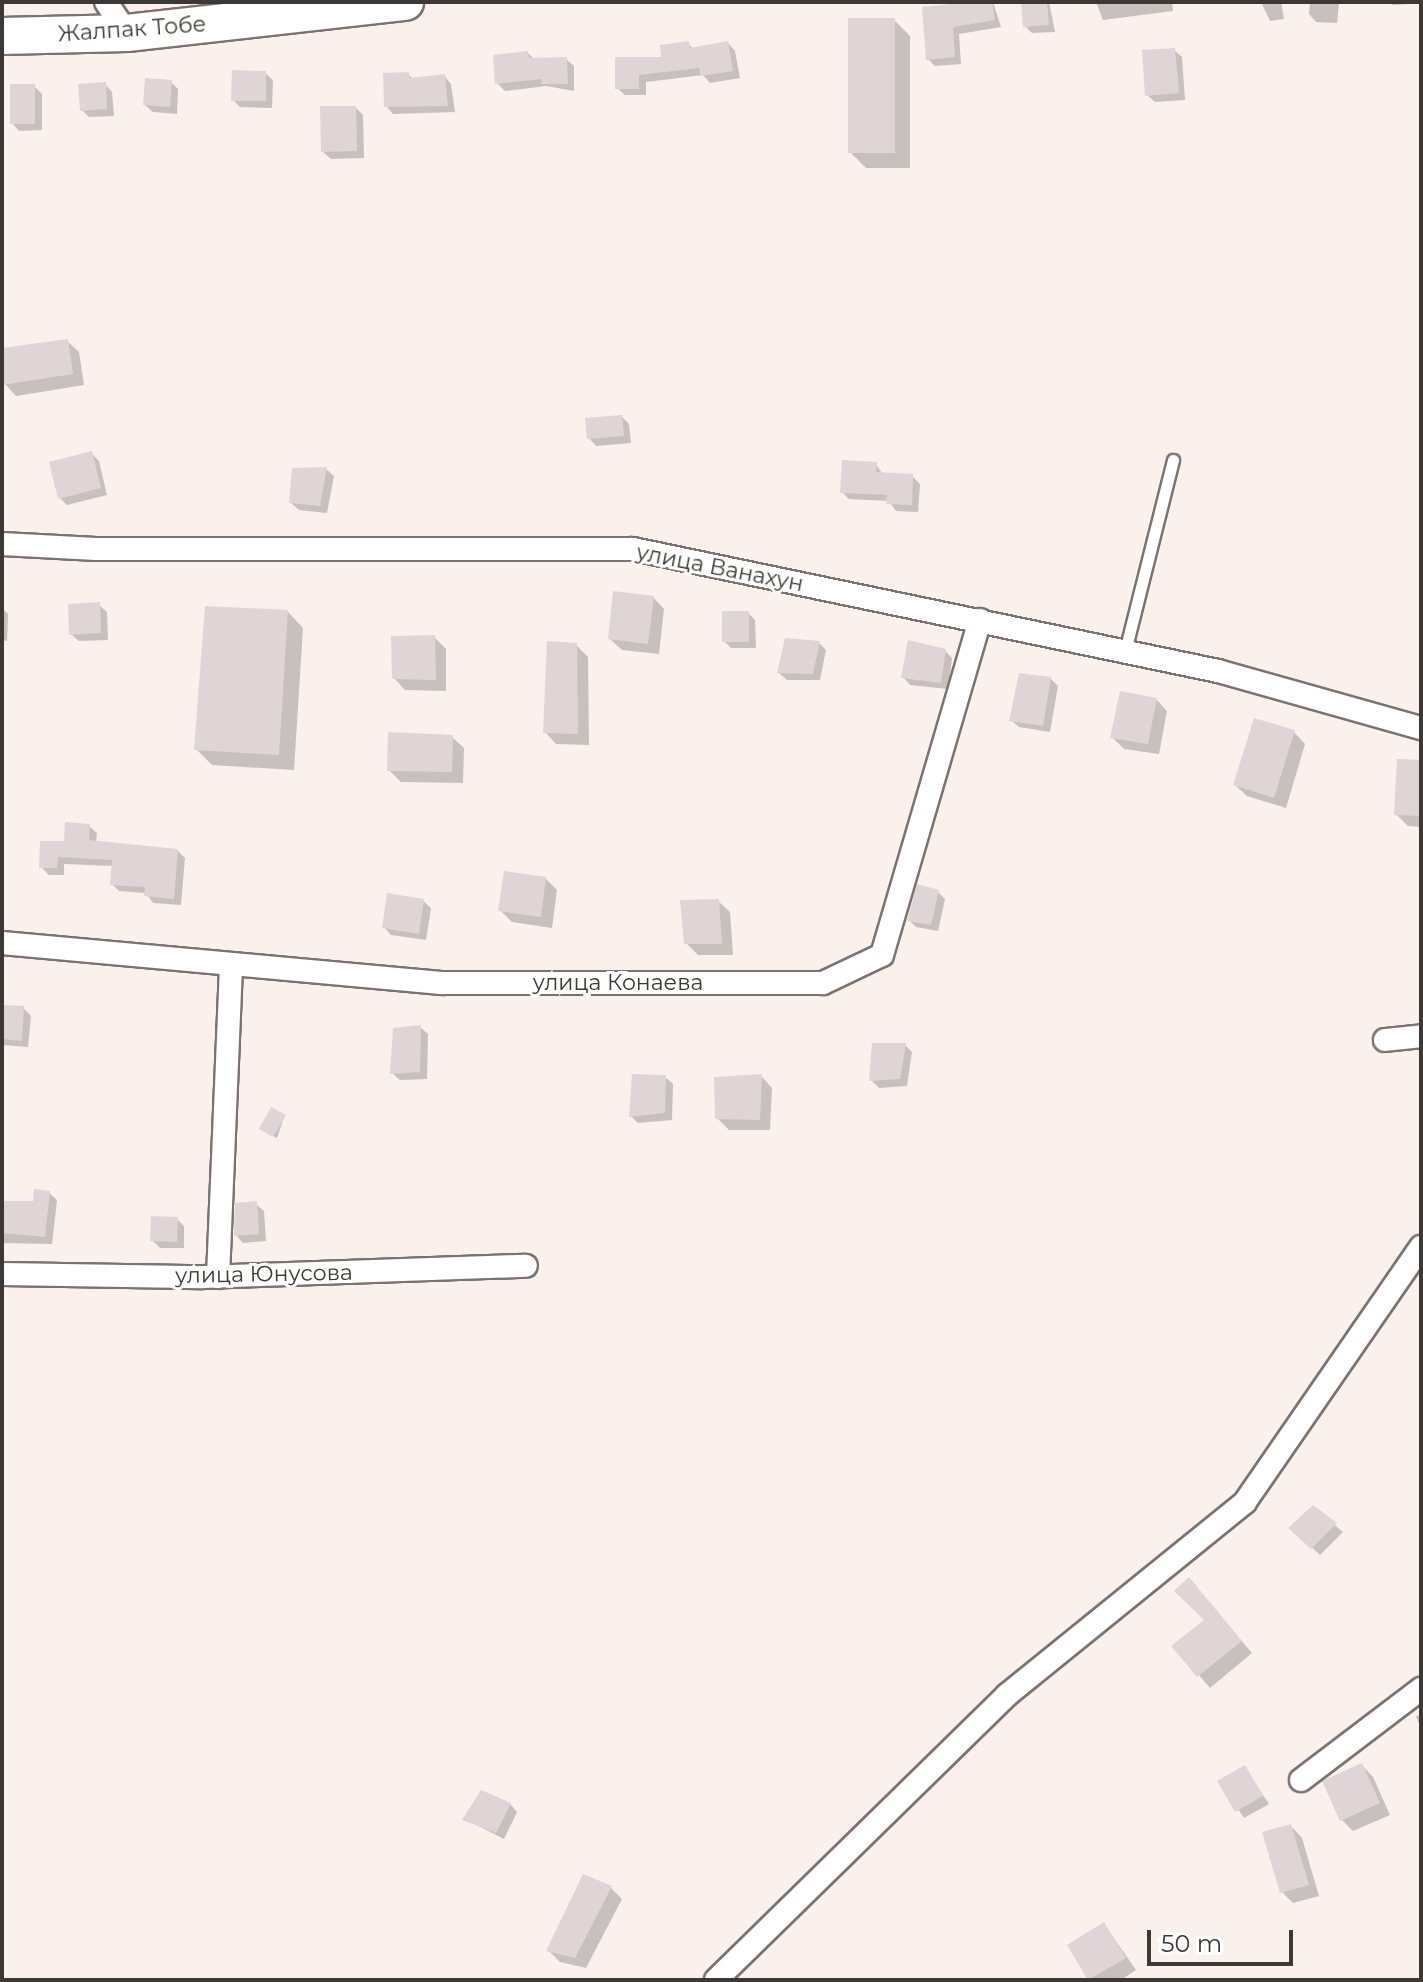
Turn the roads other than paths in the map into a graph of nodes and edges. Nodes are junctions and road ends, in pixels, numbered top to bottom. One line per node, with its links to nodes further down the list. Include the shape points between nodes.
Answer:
1 (106, 2): 3 (street)
2 (405, 2): 3 (main road, Жалпак Тобе)
3 (127, 33): 4 (main road, Жалпак Тобе)
4 (2, 36)
5 (1173, 460): 8 (lane)
6 (2, 544): 7 (street, улица Ванахун, via 96,549 633,549)
7 (980, 620): 8 (street, улица Ванахун); 11 (street, улица Конаева, via 882,955 823,983 441,983)
8 (1125, 651): 9 (street, улица Ванахун, via 1218,671)
9 (1421, 728)
10 (2, 943): 11 (street, улица Конаева)
11 (231, 967): 17 (street)
12 (1421, 1036): 13 (street)
13 (1385, 1040)
14 (1421, 1249): 20 (street, via 1245,1502 1007,1695)
15 (526, 1266): 17 (street, улица Юнусова)
16 (2, 1274): 17 (street, улица Юнусова)
17 (218, 1277)
18 (1421, 1689): 19 (street)
19 (1301, 1780)
20 (716, 1980)

